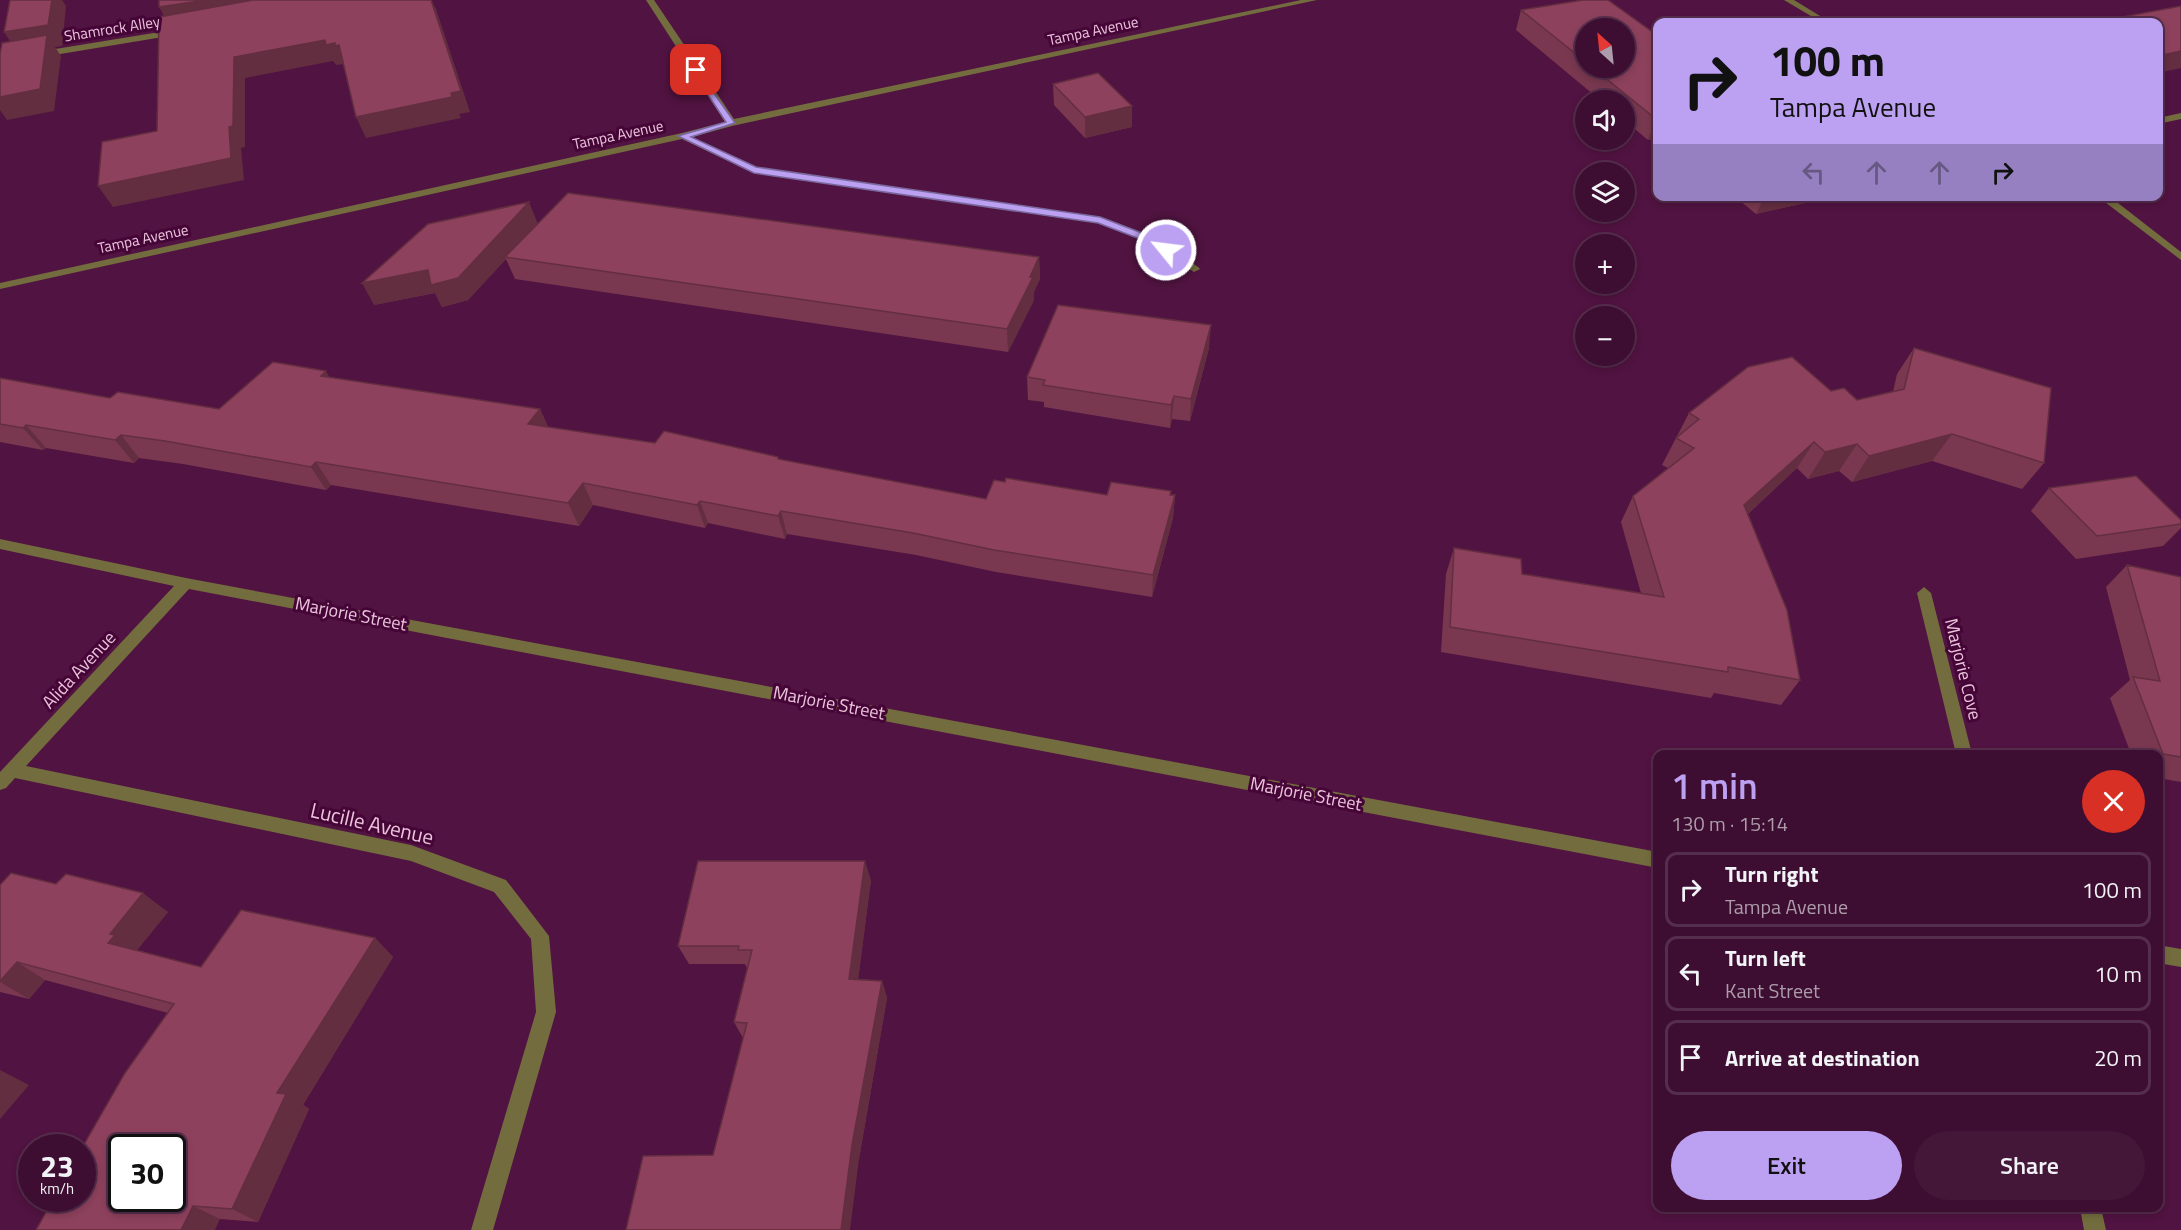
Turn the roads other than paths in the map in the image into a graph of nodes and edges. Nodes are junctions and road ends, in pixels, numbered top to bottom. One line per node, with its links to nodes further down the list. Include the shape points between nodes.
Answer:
1 (650, 0): 9 (street)
2 (1313, 0): 9 (street, Tampa Avenue)
3 (1788, 0): 4 (street)
4 (1819, 18)
5 (185, 30): 6 (street, Shamrock Alley)
6 (0, 61)
7 (2181, 116): 8 (street)
8 (2163, 121)
9 (731, 123): 10 (street, Tampa Avenue)
10 (683, 136): 13 (street, via 754,170 1100,220 1152,240); 14 (street, Tampa Avenue)
11 (2108, 201): 12 (street)
12 (2181, 257)
13 (1194, 269)
14 (0, 286)
15 (0, 544): 16 (street, Marjorie Street)
16 (186, 583): 19 (street, Alida Avenue); 20 (street, Marjorie Street)
17 (1924, 593): 18 (street, Marjorie Cove)
18 (1963, 750)
19 (6, 777): 24 (street, Lucille Avenue, via 411,853 500,885 540,936 546,1012)
20 (1653, 859)
21 (2163, 955): 22 (street)
22 (2181, 958)
23 (2092, 1212): 25 (street)
24 (482, 1230)
25 (2095, 1230)

